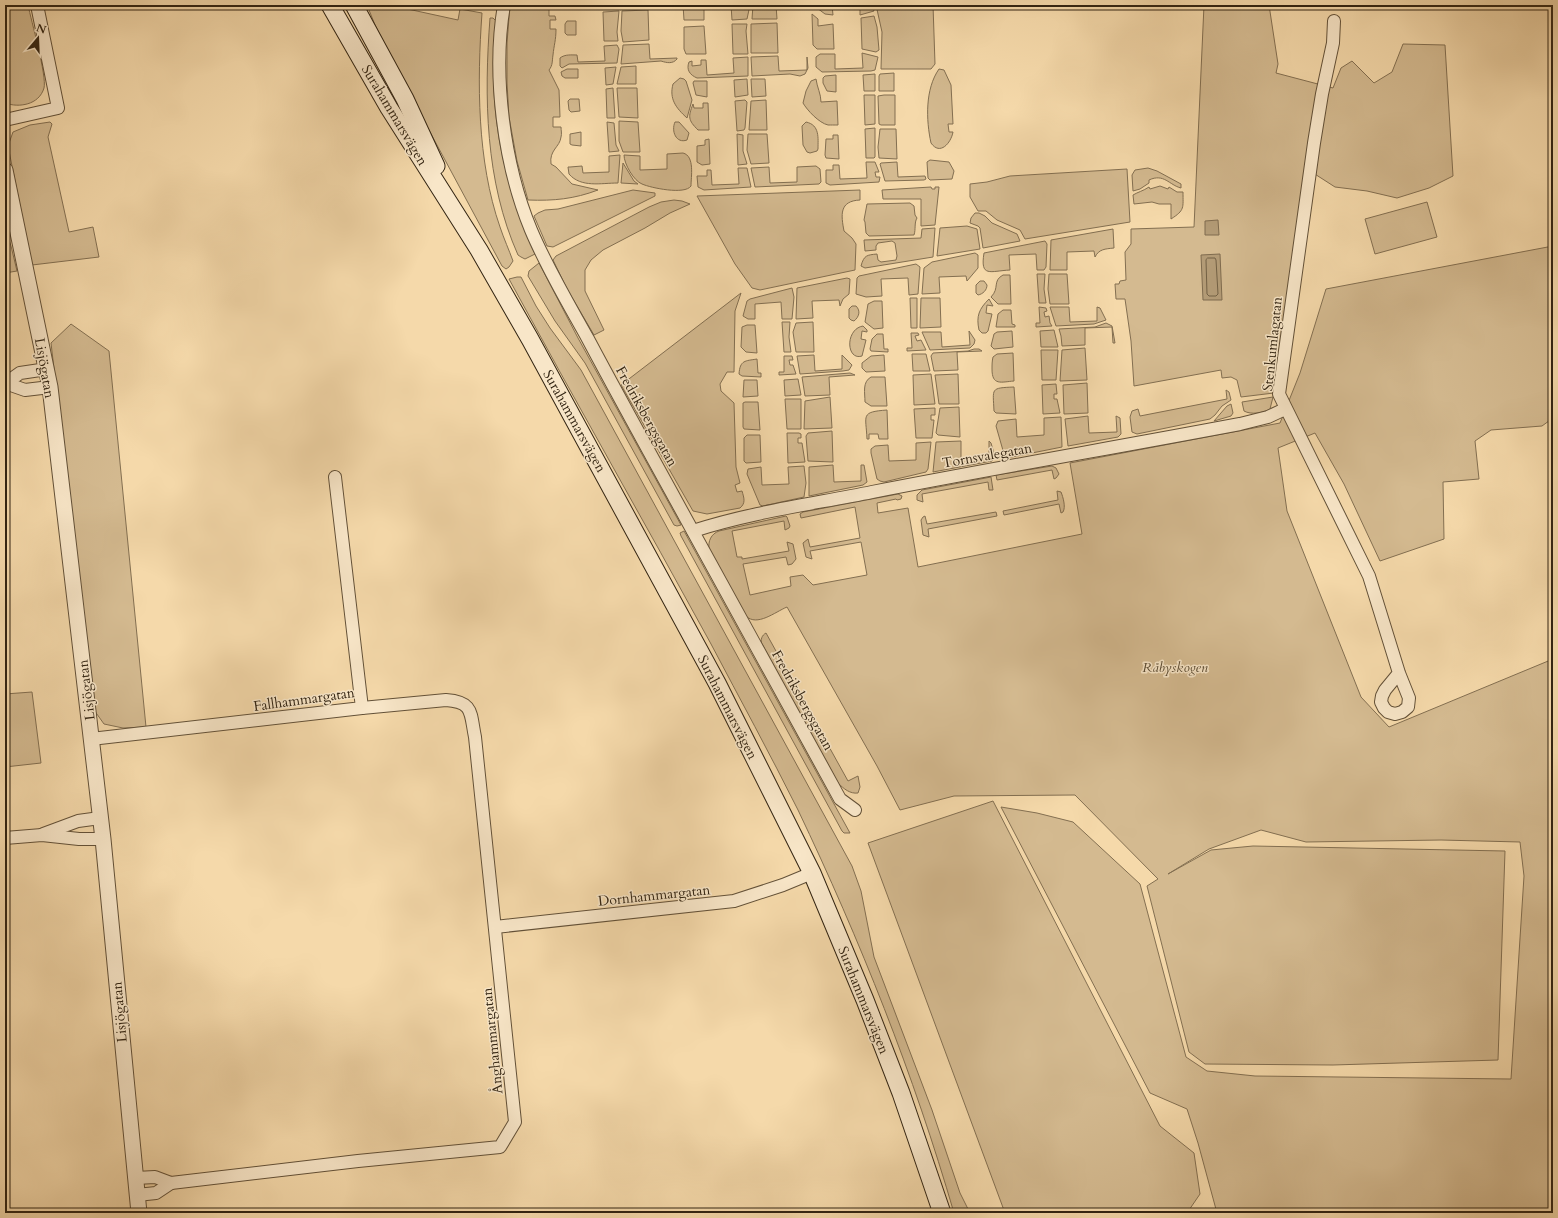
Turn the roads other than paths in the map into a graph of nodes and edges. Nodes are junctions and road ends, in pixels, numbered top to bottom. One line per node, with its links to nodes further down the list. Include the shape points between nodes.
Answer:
1 (37, 5): 6 (street, via 58,108)
2 (330, 5): 8 (main road, Surahammarsvägen, via 389,108)
3 (354, 5): 8 (main road, Surahammarsvägen, via 405,99)
4 (504, 5): 14 (street, Fredriksbergsgatan, via 500,46 504,131 515,180 531,230)
5 (1334, 21): 12 (street, Stenkumlagatan, via 1334,43 1314,144 1279,394)
6 (5, 120)
7 (5, 170): 9 (street, Lisjögatan)
8 (464, 224): 23 (main road, Surahammarsvägen, via 530,339 717,683)
9 (47, 369): 10 (street, via 20,373); 11 (street, Lisjögatan)
10 (6, 383): 11 (street, via 25,390)
11 (50, 387): 17 (street, Lisjögatan)
12 (1285, 409): 14 (street, Tornsvalegatan, via 1268,417 1240,424 946,477 723,521); 15 (street, Stenkumlagatan, via 1369,576)
13 (334, 477): 16 (street, Fallhammargatan)
14 (693, 531): 18 (street, Fredriksbergsgatan, via 840,799)
15 (1400, 673)
16 (362, 708): 17 (street, Fallhammargatan); 24 (street, Ånghammargatan, via 446,700 465,704 470,709)
17 (91, 739): 19 (street, Lisjögatan)
18 (855, 810)
19 (100, 818): 20 (street, via 78,821); 22 (street, Lisjögatan)
20 (42, 835): 21 (street); 22 (street)
21 (5, 838)
22 (103, 839): 25 (street, Lisjögatan)
23 (812, 873): 24 (street, Dornhammargatan, via 734,901); 29 (main road, Surahammarsvägen, via 901,1093)
24 (495, 927): 26 (street, Ånghammargatan, via 515,1122 500,1147)
25 (136, 1178): 26 (street, Ånghammargatan, via 155,1177); 27 (street, Lisjögatan)
26 (171, 1183): 27 (street, Ånghammargatan, via 156,1193)
27 (137, 1195): 28 (street, Lisjögatan)
28 (139, 1213)
29 (942, 1213)

